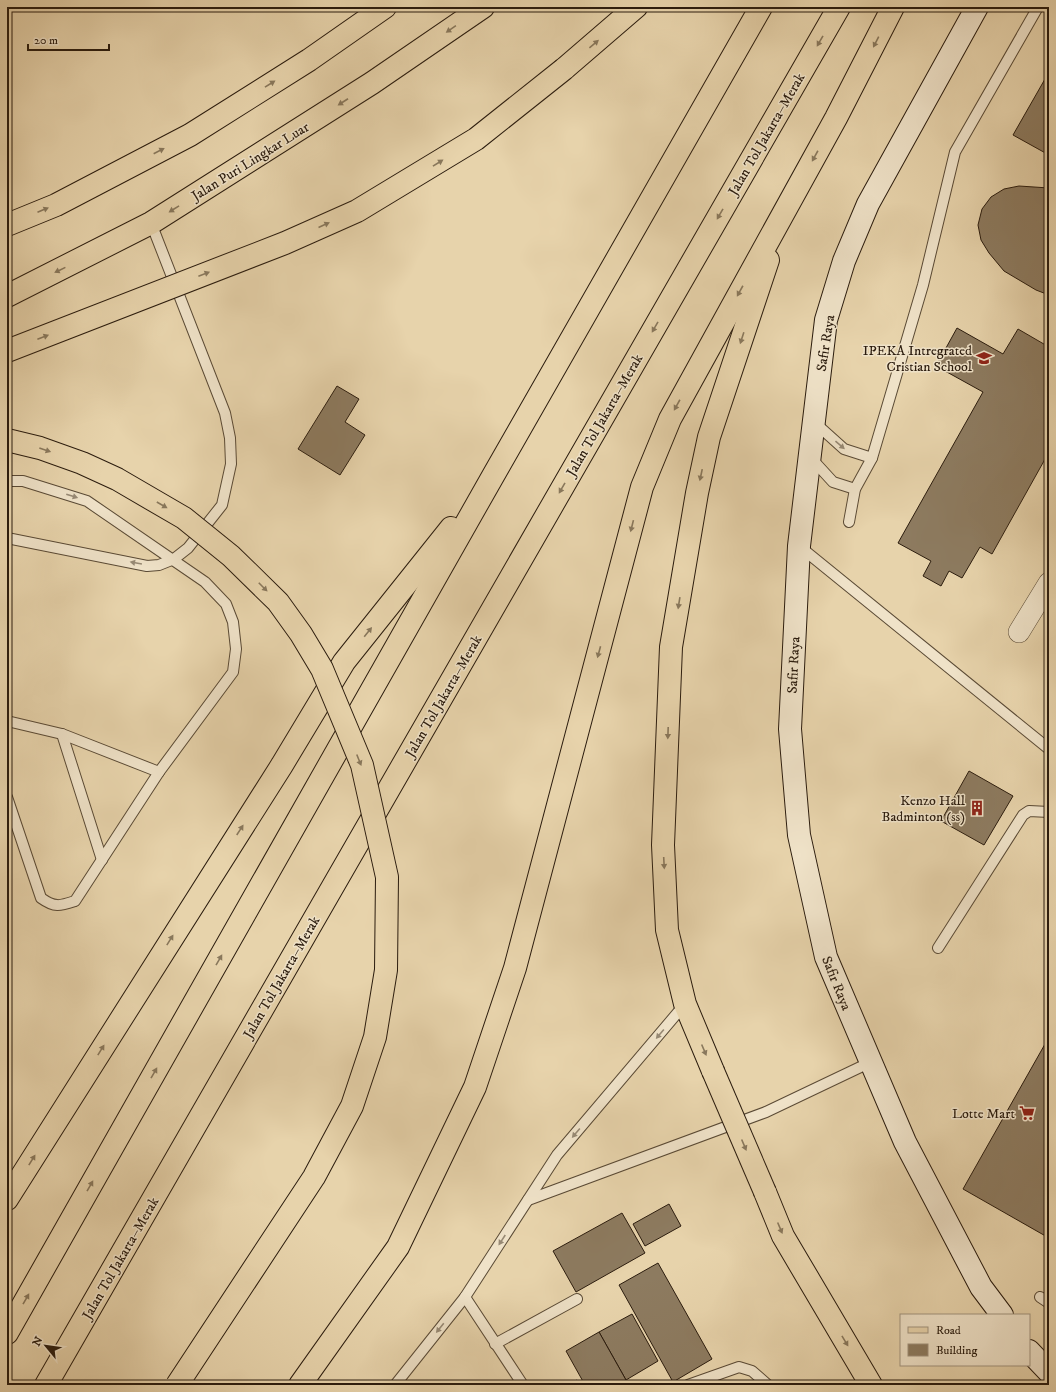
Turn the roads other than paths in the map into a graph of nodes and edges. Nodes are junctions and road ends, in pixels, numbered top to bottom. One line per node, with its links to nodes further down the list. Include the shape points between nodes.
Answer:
1 (385, 7): 11 (main road, one-way to 1, via 56,204 190,135 309,60)
2 (483, 7): 10 (main road, Jalan Puri Lingkar Luar, one-way to 10, via 366,87)
3 (636, 7): 13 (main road, one-way to 3, bridge, via 285,243 357,211 476,139 564,69)
4 (761, 7): 18 (main road)
5 (839, 7): 48 (main road, Jalan Tol Jakarta–Merak, one-way to 48)
6 (894, 7): 9 (main road, one-way to 9)
7 (978, 7): 14 (street, Safir Raya, via 868,204 844,261 826,320)
8 (1038, 7): 17 (lane, via 955,152 923,285)
9 (786, 208): 35 (main road, one-way to 35, via 709,437 697,493 672,647 663,845 667,930); 50 (main road, one-way to 50, via 670,419 642,488 515,968 475,1087 398,1247)
10 (151, 223): 12 (main road, Jalan Puri Lingkar Luar, one-way to 12); 24 (lane, via 225,413 230,438 231,464 222,505 188,548)
11 (7, 225)
12 (7, 296)
13 (7, 351)
14 (814, 422): 16 (street, Safir Raya); 17 (lane, one-way to 17, via 844,449)
15 (7, 440): 49 (main road, one-way to 49, bridge, via 40,448 82,463 117,479 184,518 231,556 278,602 322,669 362,765 387,877 386,970 375,1037 352,1106 314,1176)
16 (810, 456): 20 (lane, via 833,482); 23 (street, Safir Raya)
17 (872, 458): 20 (lane)
18 (493, 476): 37 (main road, one-way to 18, via 282,766 344,662); 44 (main road, one-way to 18)
19 (7, 481): 24 (lane, one-way to 24, via 23,481 87,501)
20 (855, 490): 21 (lane)
21 (849, 522)
22 (7, 538): 24 (lane, one-way to 22, via 159,565 147,566)
23 (799, 546): 29 (lane); 36 (street, Safir Raya, via 790,729 799,835 826,957)
24 (174, 559): 30 (lane, via 205,582 226,604 233,622 236,649 232,672)
25 (1049, 583): 26 (street)
26 (1019, 632)
27 (7, 722): 28 (lane)
28 (62, 734): 30 (lane); 33 (lane)
29 (1049, 749)
30 (159, 772): 33 (lane)
31 (7, 797): 33 (lane, via 41,898 49,904 58,906 75,901)
32 (1049, 812): 34 (lane, via 1029,811 1024,814)
33 (102, 860)
34 (938, 948)
35 (685, 1004): 38 (lane, one-way to 38, via 558,1155); 55 (main road, one-way to 55, bridge, via 783,1236)
36 (871, 1062): 38 (lane, via 766,1112); 43 (street, Safir Raya, via 905,1142 981,1287)
37 (7, 1199)
38 (528, 1200): 39 (lane, one-way to 39)
39 (465, 1297): 45 (lane); 51 (lane, one-way to 51)
40 (1040, 1297): 42 (lane)
41 (577, 1300): 45 (lane)
42 (1049, 1303)
43 (1001, 1314)
44 (7, 1333)
45 (495, 1344): 52 (lane)
46 (1030, 1352): 47 (street)
47 (1049, 1372)
48 (46, 1385)
49 (177, 1385)
50 (300, 1385)
51 (395, 1385)
52 (523, 1385)
53 (688, 1385): 54 (lane, via 738,1367 752,1371)
54 (768, 1385)
55 (871, 1385)

